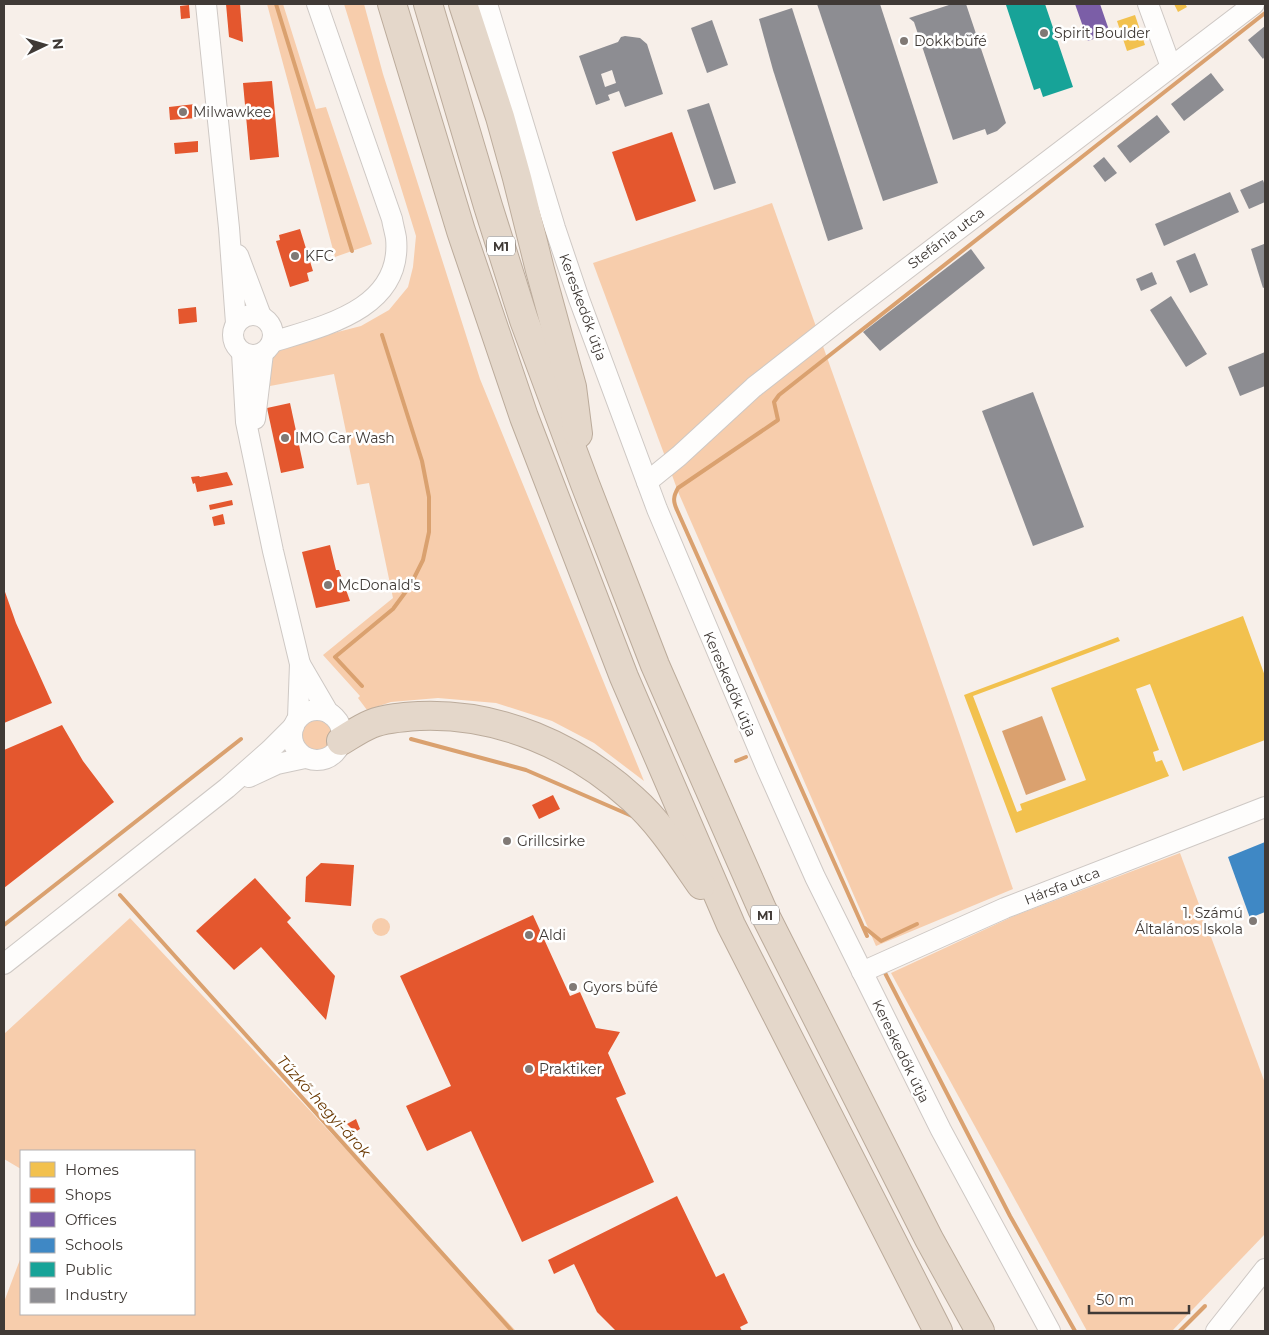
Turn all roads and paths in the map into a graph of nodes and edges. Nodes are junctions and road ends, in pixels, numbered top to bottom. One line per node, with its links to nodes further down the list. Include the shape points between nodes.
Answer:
1 (206, 4): 10 (street)
2 (317, 4): 12 (street, via 392,219 396,238 395,258 382,289 361,308 349,315 315,320)
3 (392, 4): 24 (highway, M1, via 458,221 524,417 624,676)
4 (428, 4): 16 (highway, M1, via 524,320)
5 (463, 4): 16 (highway, via 500,117 572,387)
6 (487, 4): 15 (street, Kereskedők útja, via 579,299)
7 (1148, 4): 9 (street)
8 (1254, 4): 9 (street, Stefánia utca)
9 (1170, 67): 15 (street, Stefánia utca, via 769,375)
10 (229, 228): 11 (street); 12 (street)
11 (236, 323): 12 (street, via 247,315); 13 (street, via 233,340)
12 (266, 334): 13 (street, via 254,356); 14 (street)
13 (242, 353): 14 (street, via 246,422)
14 (252, 453): 17 (street)
15 (647, 482): 26 (street, Kereskedők útja, via 767,769)
16 (585, 484): 29 (highway, M1, via 655,664 762,910 929,1239)
17 (300, 664): 18 (street); 19 (street)
18 (332, 715): 19 (street, via 314,710); 20 (street, via 340,726)
19 (296, 722): 21 (street, via 293,744); 22 (street)
20 (342, 741): 21 (street, via 328,758 318,761); 24 (highway, via 372,723 435,716 487,722 541,738 588,763 634,800 661,828)
21 (305, 758): 22 (street, via 277,764)
22 (227, 788): 25 (street)
23 (1265, 807): 26 (street, Hársfa utca, via 1006,908)
24 (731, 925): 28 (highway, M1)
25 (4, 964)
26 (862, 972): 30 (street, Kereskedők útja, via 941,1130)
27 (1265, 1269): 31 (street)
28 (938, 1331)
29 (980, 1331)
30 (1050, 1331)
31 (1216, 1331)

